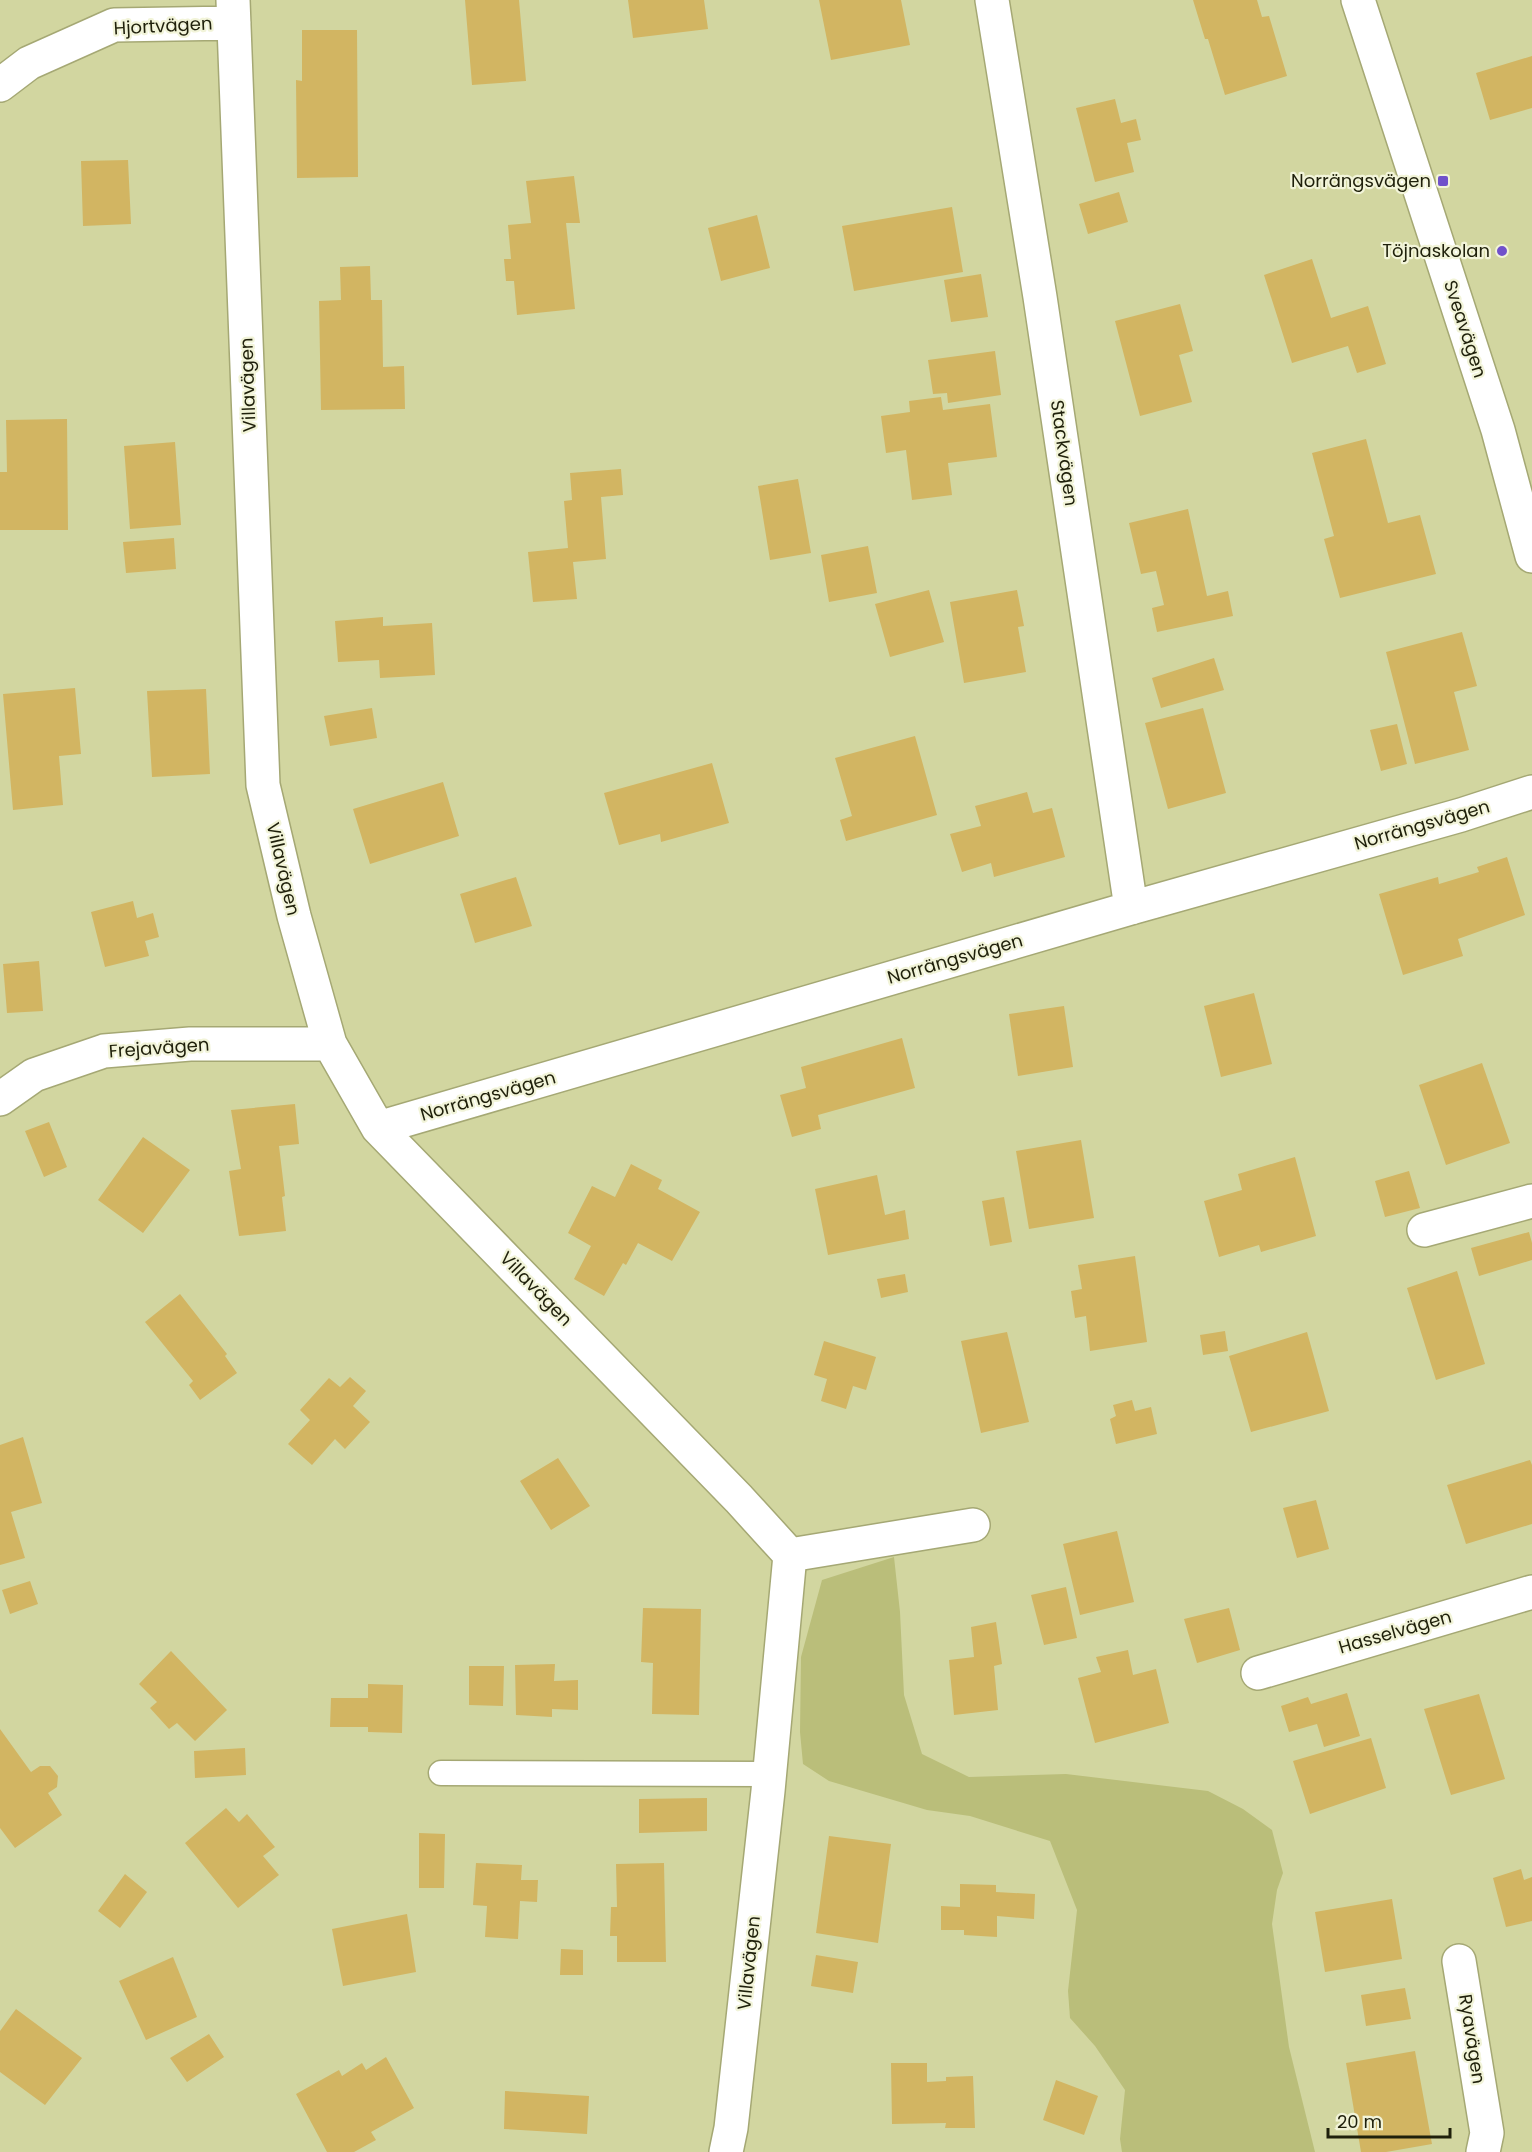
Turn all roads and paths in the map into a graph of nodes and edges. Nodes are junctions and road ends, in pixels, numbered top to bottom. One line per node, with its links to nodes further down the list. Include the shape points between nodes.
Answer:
1 (992, 0): 7 (street, Stackvägen)
2 (1358, 0): 5 (street, Sveavägen, via 1498,430)
3 (233, 11): 4 (street, Hjortvägen, via 114,25 28,63); 8 (street, Villavägen, via 264,785 294,916)
4 (0, 85)
5 (1532, 556)
6 (1532, 792): 7 (street, Norrängsvägen)
7 (1131, 908): 10 (street, Norrängsvägen)
8 (330, 1044): 9 (street, Frejavägen, via 190,1044 104,1051 34,1075); 10 (street, Villavägen)
9 (0, 1099)
10 (378, 1128): 14 (street, Villavägen)
11 (1532, 1201): 12 (street)
12 (1424, 1230)
13 (973, 1526): 14 (street)
14 (790, 1555): 18 (street, Villavägen)
15 (1532, 1592): 16 (street, Hasselvägen)
16 (1258, 1672)
17 (441, 1773): 18 (lane)
18 (769, 1774): 20 (street, Villavägen)
19 (1459, 1961): 21 (street, Ryavägen, via 1487,2133)
20 (726, 2152)
21 (1483, 2152)

